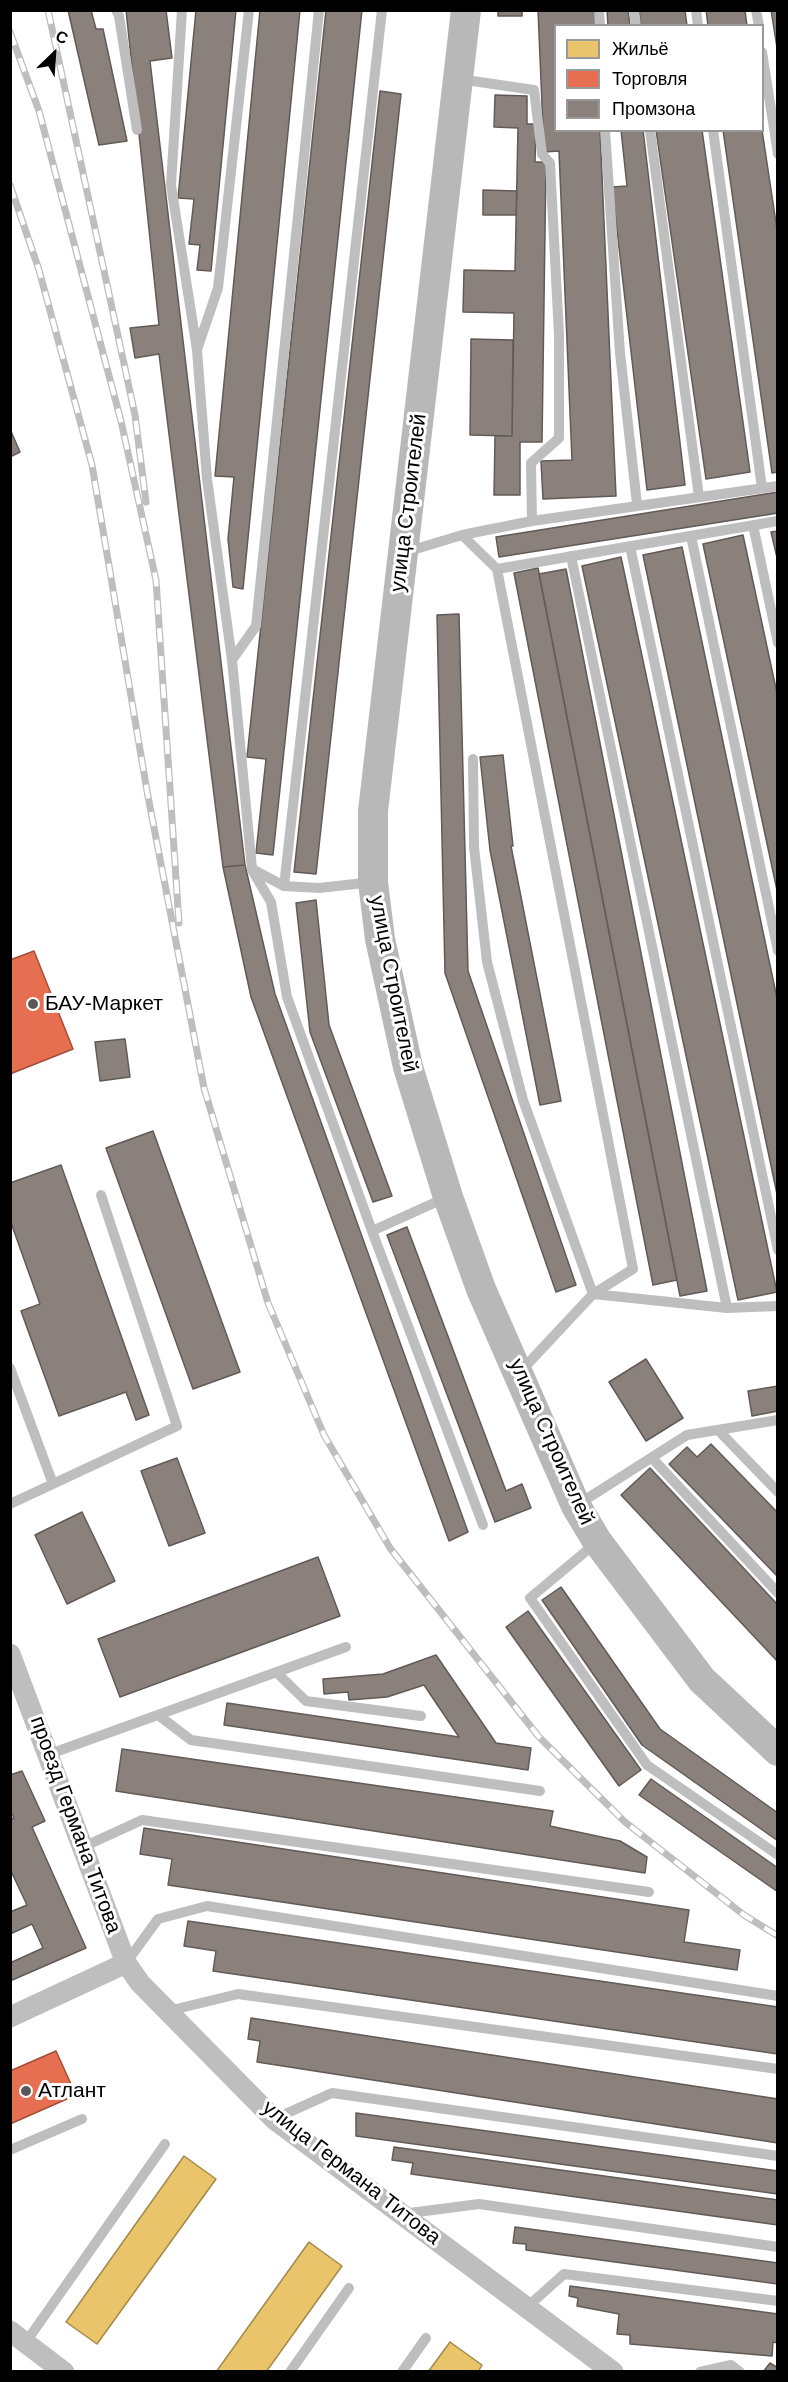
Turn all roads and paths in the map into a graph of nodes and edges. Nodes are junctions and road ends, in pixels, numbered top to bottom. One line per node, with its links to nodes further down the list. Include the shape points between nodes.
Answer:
1 (116, 10): 9 (lane)
2 (182, 10): 14 (lane, via 171,185)
3 (249, 10): 14 (lane, via 218,288)
4 (319, 10): 29 (lane, via 256,626)
5 (382, 10): 33 (lane)
6 (466, 10): 8 (main road, улица Строителей)
7 (764, 66): 13 (lane)
8 (458, 79): 19 (lane, via 534,90 542,154 550,163 559,335 559,438 531,463); 25 (main road, улица Строителей)
9 (137, 130)
10 (605, 132): 18 (lane, via 620,354)
11 (650, 132): 17 (lane)
12 (713, 132): 16 (lane)
13 (777, 154)
14 (197, 350): 29 (lane, via 207,479)
15 (777, 486): 16 (lane)
16 (762, 488): 17 (lane)
17 (699, 497): 18 (lane)
18 (637, 504): 19 (lane)
19 (531, 521): 22 (lane)
20 (777, 521): 21 (lane)
21 (753, 525): 23 (lane); 28 (lane)
22 (462, 535): 25 (lane); 27 (lane)
23 (691, 536): 24 (lane); 34 (lane)
24 (630, 546): 26 (lane); 38 (lane)
25 (403, 553): 32 (main road, улица Строителей, via 373,810)
26 (571, 556): 27 (lane); 41 (lane)
27 (497, 568): 39 (lane, via 633,1269)
28 (777, 643)
29 (232, 660): 31 (lane)
30 (473, 759): 39 (lane, via 474,847 487,962 523,1100)
31 (252, 869): 33 (lane); 37 (lane, via 271,902 287,997)
32 (373, 882): 33 (lane, via 319,888); 36 (main road, улица Строителей, via 380,939 408,1067)
33 (284, 886)
34 (777, 951)
35 (101, 1195): 47 (lane, via 177,1426)
36 (448, 1197): 37 (lane); 43 (main road, улица Строителей, via 481,1289)
37 (372, 1231): 51 (lane)
38 (777, 1250)
39 (593, 1294): 41 (lane); 43 (lane)
40 (777, 1306): 41 (lane)
41 (727, 1308)
42 (10, 1368): 47 (lane)
43 (519, 1373): 50 (main road, улица Строителей)
44 (777, 1420): 45 (lane)
45 (718, 1430): 46 (lane, via 687,1435); 48 (lane)
46 (652, 1458): 50 (lane); 53 (lane)
47 (53, 1484): 49 (lane)
48 (777, 1492)
49 (10, 1504)
50 (576, 1506): 52 (main road, улица Строителей)
51 (483, 1525)
52 (597, 1541): 59 (main road, улица Строителей, via 702,1680); 63 (lane, via 530,1599 647,1765)
53 (777, 1593)
54 (346, 1647): 56 (lane)
55 (10, 1654): 60 (street, проезд Германа Титова, via 22,1696)
56 (276, 1672): 57 (lane); 58 (lane, via 306,1701)
57 (158, 1715): 60 (lane); 61 (lane, via 191,1740)
58 (421, 1716)
59 (777, 1751)
60 (47, 1755): 62 (street, проезд Германа Титова)
61 (540, 1791)
62 (83, 1847): 64 (lane, via 142,1820); 65 (street, проезд Германа Титова)
63 (777, 1855)
64 (649, 1892)
65 (126, 1963): 66 (lane, via 159,1919 207,1906); 67 (street, улица Германа Титова); 68 (street)
66 (777, 1996)
67 (168, 2011): 69 (lane, via 238,1994); 71 (street, улица Германа Титова)
68 (10, 2017)
69 (777, 2069)
70 (82, 2119): 73 (lane)
71 (274, 2119): 74 (lane, via 332,2093); 75 (street, улица Германа Титова)
72 (165, 2144): 80 (lane)
73 (10, 2150)
74 (777, 2156)
75 (401, 2214): 76 (lane, via 479,2204); 79 (street, улица Германа Титова)
76 (777, 2247)
77 (349, 2288): 83 (lane)
78 (777, 2301): 79 (lane, via 564,2274)
79 (527, 2307): 85 (street, улица Германа Титова)
80 (18, 2337): 82 (street)
81 (426, 2338): 84 (lane)
82 (64, 2372)
83 (290, 2372)
84 (402, 2372)
85 (613, 2372)
86 (700, 2372): 87 (lane, via 731,2365)
87 (740, 2372)

